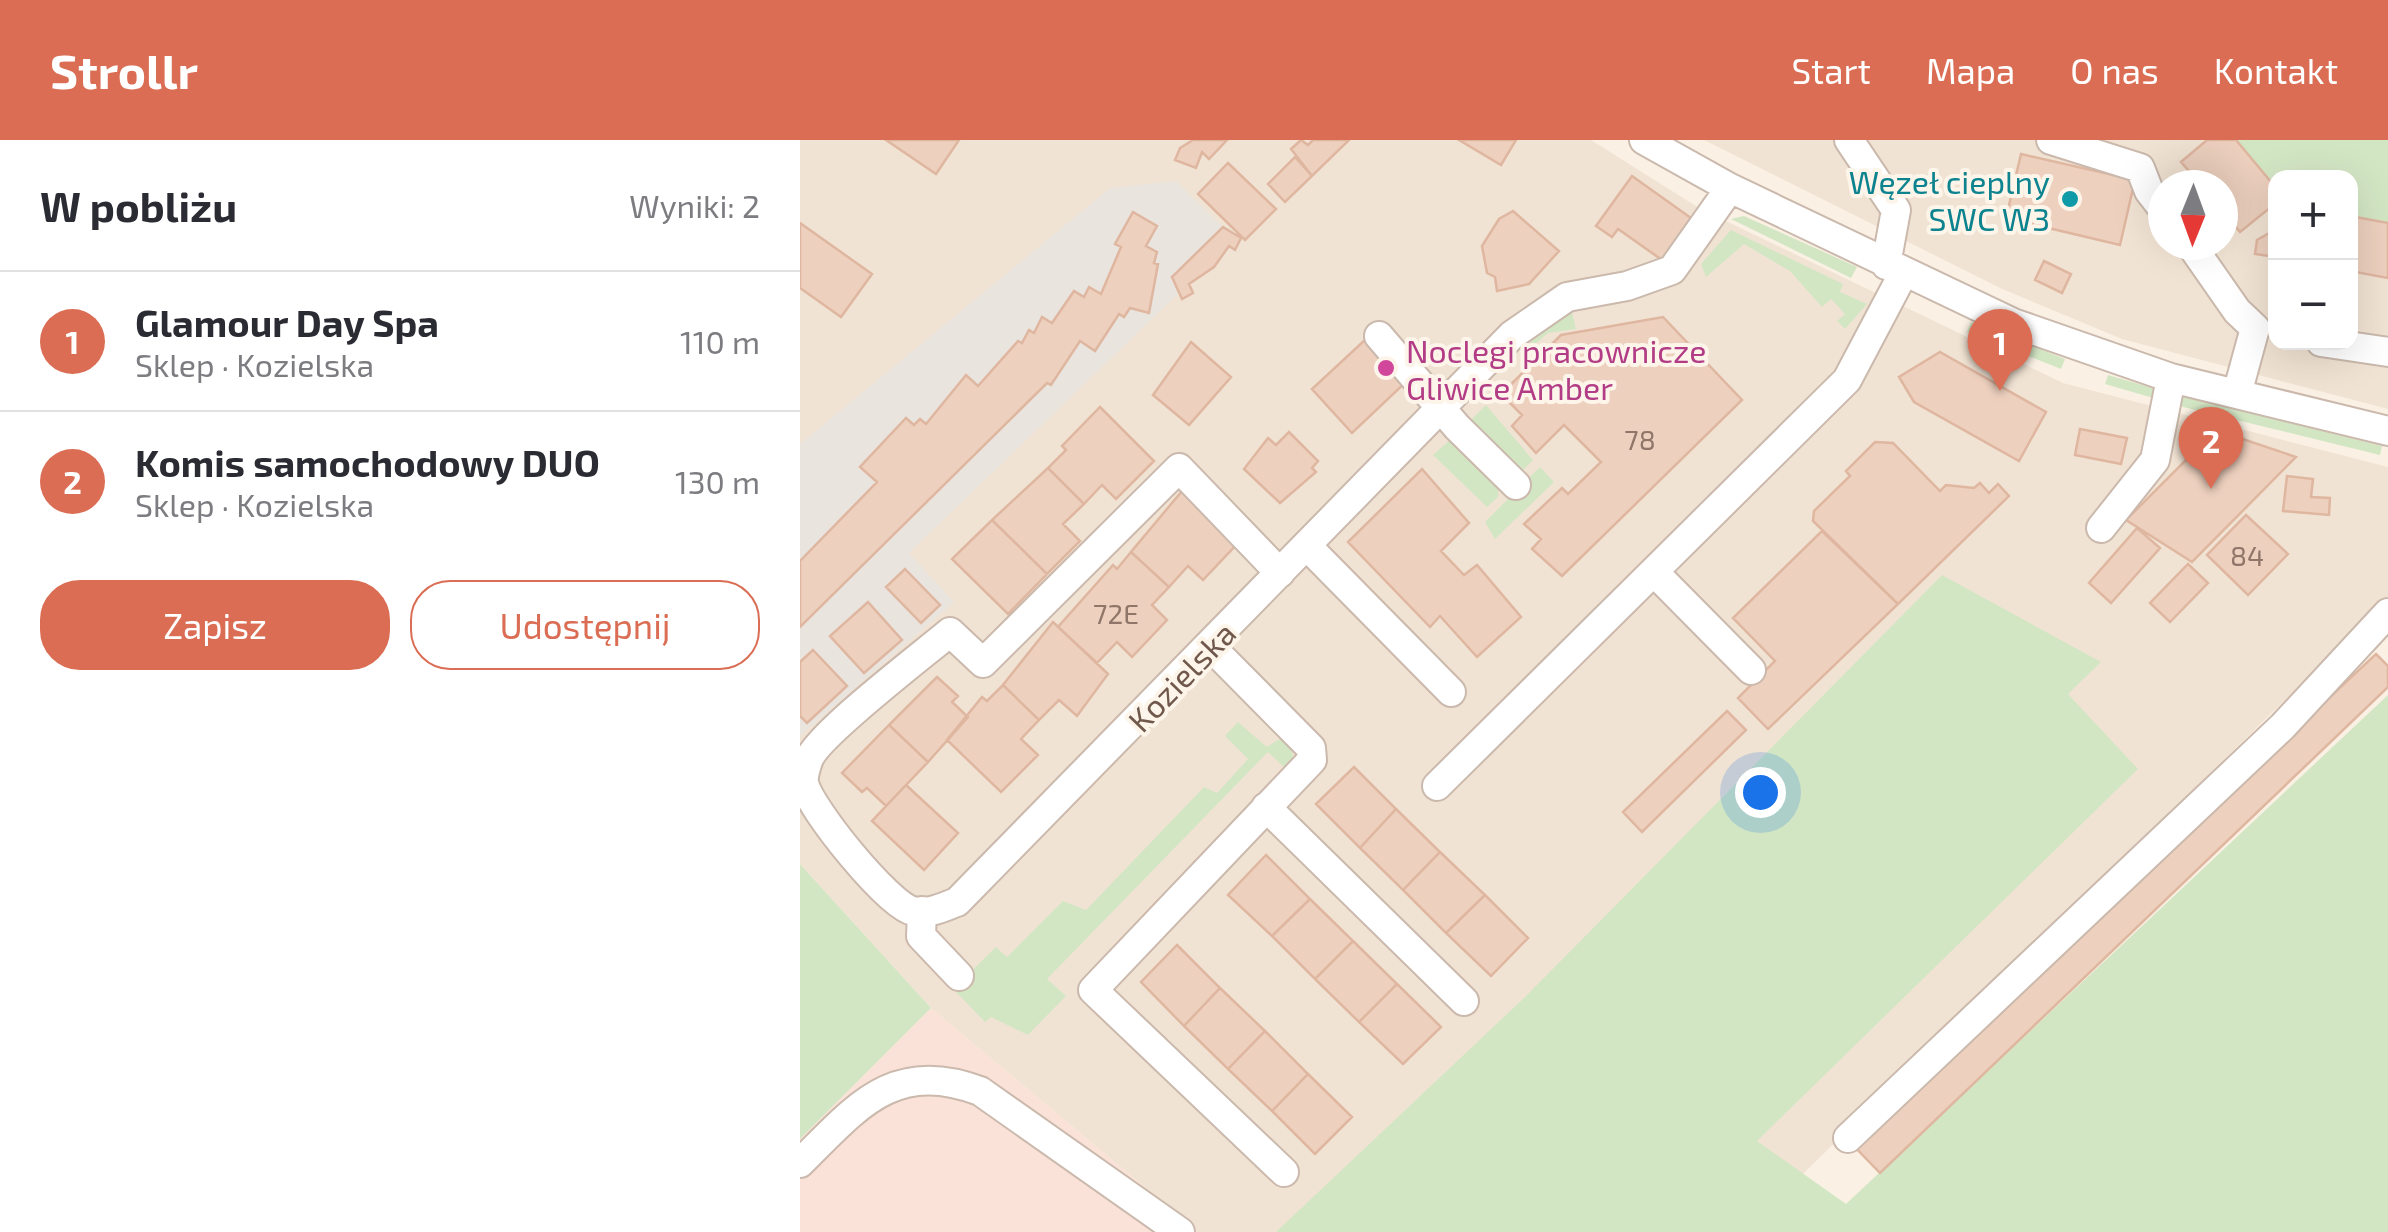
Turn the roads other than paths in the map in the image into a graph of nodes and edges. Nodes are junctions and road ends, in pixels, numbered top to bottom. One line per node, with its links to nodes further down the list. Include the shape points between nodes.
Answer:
1 (1644, 140): 4 (street)
2 (1849, 140): 7 (street, via 1896,210)
3 (2051, 140): 5 (street, via 2140,168)
4 (1730, 188): 7 (street); 14 (street, Kozielska, via 1672,270 1567,296 1512,334)
5 (2148, 188)
6 (2201, 260): 8 (street, via 2237,311)
7 (1894, 270): 12 (street, via 2044,335); 19 (street, via 1848,380)
8 (2265, 332): 13 (street)
9 (1379, 336): 14 (street)
10 (2358, 347): 11 (street)
11 (2388, 352)
12 (2172, 378): 13 (street); 17 (street, via 2154,460)
13 (2237, 394): 15 (street)
14 (1442, 407): 16 (street); 18 (street, Kozielska)
15 (2388, 431)
16 (1516, 485)
17 (2101, 528)
18 (1307, 546): 20 (street, Kozielska); 24 (street)
19 (1654, 572): 23 (street); 25 (street)
20 (1280, 573): 22 (street, Kozielska); 27 (street, via 1179,468 984,663 950,632 809,756 803,781 813,802 890,898)
21 (2388, 613): 30 (street, via 2283,726)
22 (1211, 647): 26 (street, via 1311,748 1312,760); 27 (street, Kozielska, via 957,902)
23 (1750, 670)
24 (1450, 692)
25 (1437, 786)
26 (1266, 807): 29 (street); 32 (street, via 1092,990)
27 (922, 911): 28 (street, via 921,936)
28 (959, 976)
29 (1464, 1001)
30 (1848, 1138)
31 (800, 1163): 33 (street, via 877,1092 902,1082 959,1083 980,1090)
32 (1284, 1172)
33 (1180, 1232)

